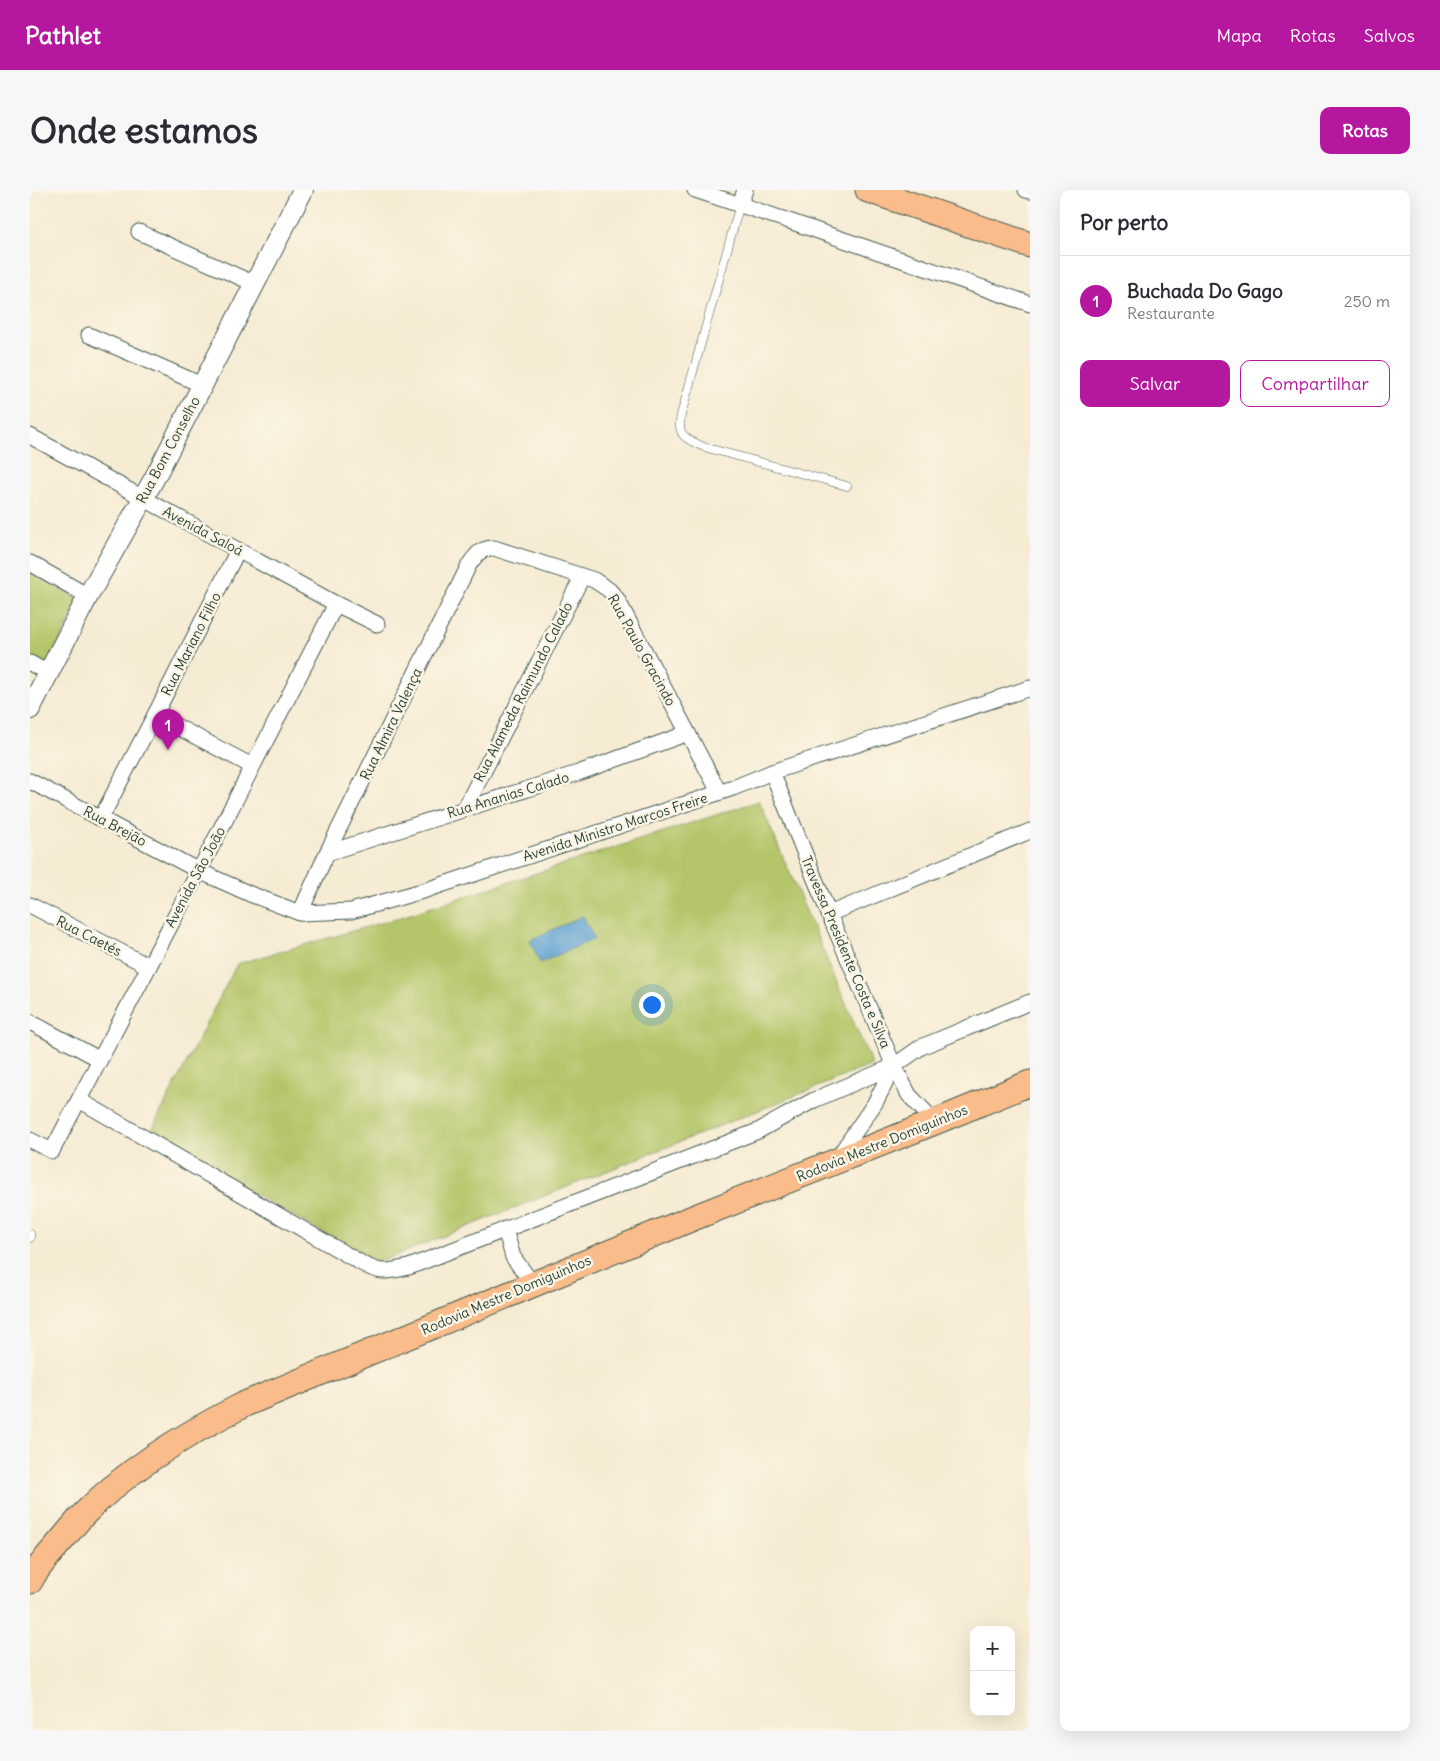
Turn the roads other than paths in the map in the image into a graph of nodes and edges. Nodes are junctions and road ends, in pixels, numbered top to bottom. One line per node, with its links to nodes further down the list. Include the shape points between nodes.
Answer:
1 (303, 190): 9 (street, Rua Bom Conselho)
2 (695, 190): 6 (street)
3 (868, 190): 8 (main road)
4 (1026, 190): 5 (street)
5 (1030, 191)
6 (743, 197): 10 (street); 14 (lane, via 678,427 687,439 704,448)
7 (139, 232): 9 (street)
8 (1030, 245)
9 (255, 284): 12 (street, Rua Bom Conselho)
10 (1030, 304)
11 (89, 335): 12 (street)
12 (202, 386): 15 (street, Rua Bom Conselho)
13 (30, 436): 15 (street, Avenida Saloá)
14 (847, 486)
15 (143, 498): 17 (street, Avenida Saloá); 20 (street, Rua Bom Conselho)
16 (494, 548): 19 (street, Rua Paulo Gracindo); 36 (street, Rua Almira Valença, via 478,552 469,565)
17 (238, 550): 21 (street, Avenida Saloá); 27 (street, Rua Mariano Filho)
18 (30, 563): 20 (street)
19 (582, 577): 28 (street, Rua Paulo Gracindo, via 594,580 617,599); 33 (street, Rua Alameda Raimundo Calado)
20 (88, 596): 24 (street, Rua Bom Conselho)
21 (336, 604): 22 (street, Avenida Saloá); 29 (street, Avenida São João)
22 (377, 624)
23 (30, 663): 24 (street)
24 (48, 673): 26 (street, Rua Bom Conselho)
25 (1030, 688): 30 (street, Avenida Ministro Marcos Freire)
26 (30, 710)
27 (155, 715): 29 (street); 34 (street, Rua Mariano Filho)
28 (688, 733): 32 (street, Rua Paulo Gracindo); 33 (street, Rua Ananias Calado, via 578,773)
29 (252, 766): 37 (street, Avenida São João)
30 (772, 772): 32 (street, Avenida Ministro Marcos Freire); 40 (street, Travessa Presidente Costa e Silva)
31 (30, 781): 34 (street, Rua Brejão)
32 (719, 792): 39 (street, Avenida Ministro Marcos Freire, via 426,890 351,911)
33 (465, 808): 36 (street, Rua Ananias Calado)
34 (101, 818): 37 (street, Rua Brejão)
35 (1030, 831): 40 (street)
36 (327, 853): 39 (street, Rua Almira Valença)
37 (199, 871): 39 (street, Avenida Ministro Marcos Freire); 41 (street, Avenida São João)
38 (30, 905): 41 (street, Rua Caetés)
39 (300, 913)
40 (829, 914): 45 (street, Travessa Presidente Costa e Silva)
41 (148, 966): 44 (street, Avenida São João)
42 (1030, 1002): 45 (street, via 921,1047)
43 (30, 1022): 44 (street)
44 (100, 1059): 47 (street, Avenida São João)
45 (894, 1066): 48 (street, Travessa Presidente Costa e Silva, via 909,1095); 50 (street); 51 (street, via 814,1100 758,1131)
46 (1030, 1083): 48 (main road, Rodovia Mestre Domiguinhos)
47 (79, 1100): 49 (street, Avenida São João, via 52,1151); 51 (street, via 378,1272 409,1266)
48 (935, 1122): 50 (main road, Rodovia Mestre Domiguinhos)
49 (30, 1140)
50 (835, 1162): 52 (main road, Rodovia Mestre Domiguinhos)
51 (505, 1230): 52 (street, via 513,1257)
52 (532, 1284): 53 (main road, Rodovia Mestre Domiguinhos, via 245,1404 202,1426 157,1454 86,1512)
53 (30, 1580)

